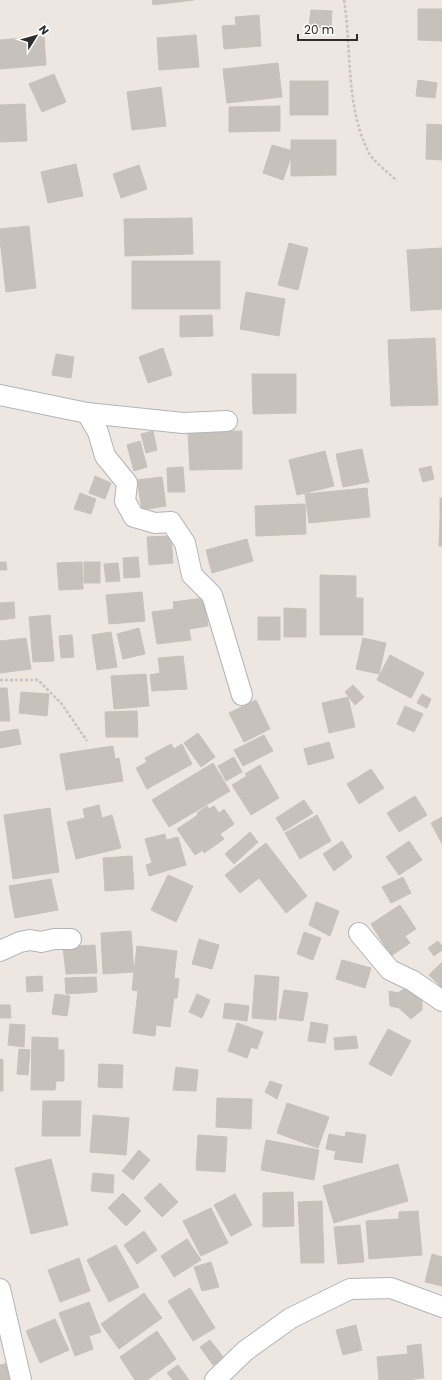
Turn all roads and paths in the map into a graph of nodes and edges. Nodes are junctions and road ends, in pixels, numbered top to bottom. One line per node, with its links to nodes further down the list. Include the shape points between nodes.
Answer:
1 (344, 0): 2 (path, via 348,22 349,67 357,122 370,154)
2 (397, 181)
3 (0, 395): 4 (street)
4 (87, 413): 5 (street, via 183,423); 7 (street, via 98,432 106,456 127,483 125,501 134,517 154,523 171,522 185,543 192,575 212,595)
5 (227, 421)
6 (0, 680): 8 (path, via 38,680 61,703)
7 (242, 695)
8 (87, 741)
9 (359, 933): 12 (street, via 390,970 413,981)
10 (72, 938): 11 (street, via 41,942 30,940)
11 (0, 951)
12 (442, 1001)
13 (0, 1289): 15 (street)
14 (442, 1307): 16 (street, via 391,1288 350,1289 291,1318 245,1351)
15 (21, 1380)
16 (215, 1380)

